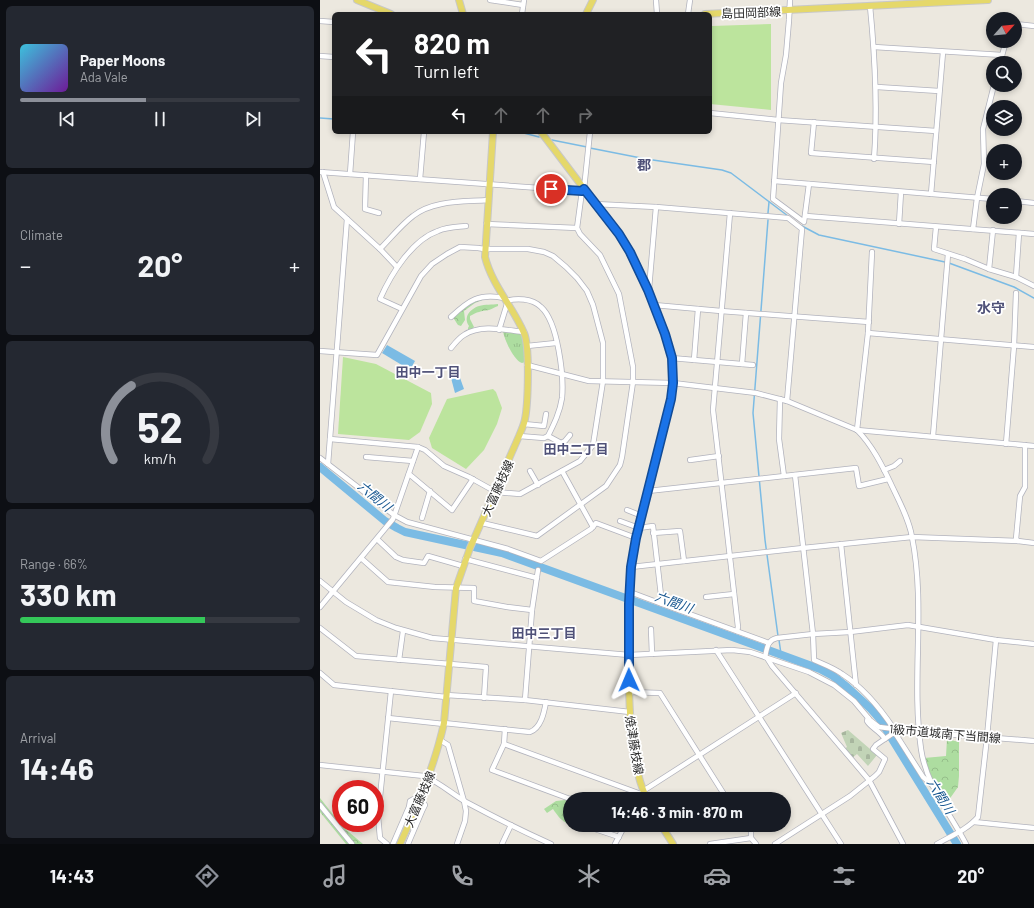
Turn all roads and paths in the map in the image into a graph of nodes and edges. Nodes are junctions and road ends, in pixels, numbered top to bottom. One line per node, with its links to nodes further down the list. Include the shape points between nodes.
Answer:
1 (357, 0): 13 (main road)
2 (459, 0): 14 (main road)
3 (490, 0): 10 (street)
4 (593, 0): 16 (main road)
5 (656, 0): 17 (street)
6 (690, 0): 18 (street)
7 (790, 0): 12 (street)
8 (961, 0): 9 (main road, 島田岡部線); 11 (main road, 島田岡部線)
9 (988, 0)
10 (524, 2): 15 (street)
11 (870, 6): 12 (main road, 島田岡部線); 24 (street)
12 (788, 11): 19 (main road, 島田岡部線); 34 (street)
13 (386, 12)
14 (462, 12)
15 (522, 12)
16 (587, 12)
17 (657, 12)
18 (688, 12)
19 (712, 14)
20 (320, 21): 21 (street)
21 (332, 22)
22 (1022, 25): 23 (street)
23 (1034, 26)
24 (874, 47): 26 (street); 30 (street)
25 (1004, 48): 27 (street)
26 (943, 52): 27 (street); 31 (street)
27 (1002, 55)
28 (320, 56): 29 (street)
29 (332, 57)
30 (877, 87): 31 (street); 36 (street)
31 (939, 91): 37 (street)
32 (992, 92): 55 (street, via 983,129 984,164)
33 (712, 113): 34 (street)
34 (778, 120): 35 (street); 49 (street)
35 (814, 122): 36 (street); 43 (street, via 811,153)
36 (877, 127): 37 (street); 43 (street)
37 (936, 131): 44 (street)
38 (353, 134): 46 (street)
39 (424, 134): 48 (street)
40 (493, 134): 51 (main road, 大富藤枝線)
41 (541, 134): 52 (main road, 焼津藤枝線)
42 (590, 134): 52 (street)
43 (874, 159): 44 (street)
44 (934, 162): 54 (street)
45 (322, 172): 46 (street); 67 (street, via 332,204)
46 (350, 174): 47 (street)
47 (366, 175): 48 (street); 63 (street, via 365,209)
48 (420, 179): 51 (street)
49 (774, 181): 50 (street); 62 (street, via 773,199)
50 (809, 184): 53 (street); 65 (street)
51 (489, 185): 52 (street); 57 (main road, 大富藤枝線)
52 (583, 190): 60 (main road, 焼津藤枝線); 72 (street)
53 (902, 192): 54 (street); 69 (street)
54 (931, 194): 55 (street)
55 (977, 198): 56 (street); 73 (street)
56 (986, 199)
57 (488, 200): 68 (main road, 大富藤枝線); 77 (street, via 448,203 422,210 405,223)
58 (1022, 202): 59 (street)
59 (1034, 203)
60 (595, 204): 61 (street); 85 (main road, 焼津藤枝線, via 630,252)
61 (656, 207): 64 (street); 85 (street)
62 (790, 212): 65 (street, via 804,222); 66 (street)
63 (379, 213)
64 (730, 213): 66 (street); 91 (street)
65 (806, 216): 69 (street)
66 (788, 218): 94 (street, via 802,229)
67 (347, 219): 77 (street); 106 (street)
68 (486, 224): 72 (street); 78 (main road, 大富藤枝線)
69 (899, 224): 71 (street)
70 (466, 226): 81 (street, via 446,228 429,235 412,249)
71 (936, 227): 73 (street); 80 (street, via 934,249)
72 (577, 228): 115 (street, via 600,255 619,294 633,368)
73 (973, 229): 74 (street)
74 (993, 230): 75 (street); 82 (street)
75 (1020, 233): 76 (street); 83 (street)
76 (1034, 234)
77 (380, 249): 81 (street)
78 (484, 249): 87 (main road, 大富藤枝線, via 488,270); 89 (street, via 460,248 436,260 421,276); 114 (street, via 528,249 544,252 577,278 593,305 603,343)
79 (872, 252): 95 (street)
80 (948, 254): 82 (street); 99 (street)
81 (397, 267): 89 (street, via 380,298)
82 (989, 269): 83 (street)
83 (1016, 276): 84 (street)
84 (1034, 286)
85 (648, 290): 88 (main road, 焼津藤枝線)
86 (1016, 293): 102 (street)
87 (506, 301): 93 (street, via 493,296 478,297 466,303); 96 (street); 97 (main road, 大富藤枝線); 100 (street, via 525,300 541,307 547,314)
88 (654, 305): 90 (street); 107 (main road, 焼津藤枝線)
89 (402, 309): 106 (street, via 377,355)
90 (698, 309): 91 (street); 108 (street)
91 (721, 311): 92 (street); 109 (street)
92 (746, 313): 94 (street); 110 (street)
93 (451, 317)
94 (794, 317): 95 (street); 119 (street)
95 (869, 322): 98 (street)
96 (499, 330): 97 (street); 104 (street, via 469,332)
97 (524, 332): 101 (main road, 大富藤枝線)
98 (868, 333): 99 (street); 122 (street)
99 (941, 340): 102 (street); 126 (street)
100 (556, 343): 101 (street); 113 (street)
101 (527, 346): 111 (main road, 大富藤枝線)
102 (1014, 346): 103 (street); 128 (street)
103 (1034, 347)
104 (451, 348)
105 (320, 351): 106 (street)
106 (337, 353): 127 (street)
107 (672, 358): 108 (street); 116 (main road, 焼津藤枝線)
108 (694, 360): 109 (street)
109 (717, 362): 110 (street); 117 (street)
110 (742, 364): 112 (street)
111 (527, 365): 113 (street); 121 (main road, 大富藤枝線, via 527,411)
112 (753, 365)
113 (562, 374): 114 (street, via 590,381); 125 (street, via 562,399 558,416)
114 (603, 381): 115 (street); 141 (street, via 593,445 580,461)
115 (633, 382): 116 (street); 152 (street, via 620,465 606,486)
116 (673, 383): 117 (street); 150 (main road, 焼津藤枝線)
117 (715, 388): 118 (street); 132 (street, via 713,410)
118 (780, 399): 119 (street); 144 (street, via 779,439)
119 (786, 401): 122 (street)
120 (546, 414): 121 (street, via 544,426)
121 (524, 424): 124 (main road, 大富藤枝線)
122 (858, 430): 126 (street); 139 (street)
123 (570, 435): 125 (street, via 561,443)
124 (519, 436): 125 (street); 151 (main road, 大富藤枝線)
125 (548, 436)
126 (933, 436): 128 (street)
127 (330, 439): 131 (street); 138 (street)
128 (1006, 444): 129 (street)
129 (1025, 445): 130 (street); 165 (street, via 1025,487 1020,496 1016,539)
130 (1034, 446)
131 (418, 447): 136 (street); 145 (street, via 444,466)
132 (719, 456): 135 (street); 147 (street)
133 (366, 457): 136 (street)
134 (320, 458): 138 (street)
135 (690, 460)
136 (413, 461): 142 (street)
137 (900, 461): 139 (street)
138 (328, 464): 155 (street)
139 (884, 470): 146 (street)
140 (530, 471): 148 (street)
141 (562, 472): 148 (street); 152 (street)
142 (409, 474): 149 (street); 155 (street)
143 (795, 475): 144 (street); 146 (street, via 856,468 859,486); 169 (street)
144 (784, 476): 147 (street)
145 (473, 479): 149 (street, via 452,510); 151 (street)
146 (888, 479): 162 (street, via 906,516)
147 (722, 482): 150 (street); 170 (street)
148 (538, 485): 151 (street, via 520,494)
149 (430, 491): 156 (street)
150 (648, 491): 154 (main road, 焼津藤枝線)
151 (496, 492): 158 (main road, 大富藤枝線)
152 (580, 504): 158 (street, via 537,536); 159 (street)
153 (627, 510): 154 (street)
154 (642, 516): 160 (main road, 焼津藤枝線)
155 (394, 517): 164 (street); 167 (street)
156 (422, 518)
157 (620, 520): 160 (street)
158 (482, 523): 167 (main road, 大富藤枝線)
159 (592, 526): 163 (street, via 596,523); 167 (street, via 541,561 508,549)
160 (639, 528): 161 (street, via 652,526); 163 (main road, 焼津藤枝線)
161 (653, 533): 173 (street, via 680,531); 174 (street)
162 (912, 537): 165 (street); 168 (street); 188 (street, via 918,576)
163 (636, 538): 176 (main road, 焼津藤枝線)
164 (377, 539): 171 (street); 175 (street, via 396,557 403,560 424,563 428,556)
165 (1018, 541): 166 (street)
166 (1034, 543)
167 (472, 544): 172 (main road, 大富藤枝線)
168 (841, 544): 169 (street); 193 (street)
169 (803, 548): 170 (street); 194 (street)
170 (730, 556): 173 (street); 183 (street)
171 (361, 558): 180 (street, via 388,582); 181 (street)
172 (465, 559): 175 (main road, 大富藤枝線); 178 (street)
173 (684, 561): 174 (street)
174 (657, 564): 176 (street); 185 (street)
175 (463, 566): 180 (main road, 大富藤枝線)
176 (631, 567): 182 (main road, 焼津藤枝線)
177 (538, 570): 178 (street)
178 (537, 578): 187 (street)
179 (320, 581): 181 (street, 1級市道城南下当間線)
180 (456, 588): 187 (street, via 474,588 474,601); 195 (main road, 大富藤枝線)
181 (333, 592): 186 (street); 191 (street, 1級市道城南下当間線, via 361,612)
182 (630, 593): 185 (street); 202 (main road, 焼津藤枝線)
183 (734, 594): 184 (street); 192 (street)
184 (706, 598)
185 (662, 604): 192 (street)
186 (320, 607)
187 (532, 610): 199 (street)
188 (919, 626): 193 (street); 196 (street); 221 (street, via 916,704)
189 (320, 628): 204 (street, via 356,656)
190 (651, 629): 201 (street)
191 (403, 630): 195 (street, 1級市道城南下当間線, via 420,636); 204 (street)
192 (737, 631): 198 (street)
193 (850, 632): 194 (street); 207 (street)
194 (813, 634): 198 (street, via 772,639); 207 (street, via 814,660 842,674)
195 (451, 640): 199 (street, 1級市道城南下当間線); 205 (main road, 大富藤枝線)
196 (996, 640): 197 (street); 223 (street)
197 (1034, 644)
198 (768, 645): 203 (street)
199 (529, 647): 202 (street, 1級市道城南下当間線); 213 (street)
200 (716, 650): 201 (street, 1級市道城南下当間線); 203 (street, 1級市道城南下当間線, via 742,651); 216 (street)
201 (652, 654): 202 (street, 1級市道城南下当間線)
202 (629, 655): 209 (main road, 焼津藤枝線)
203 (766, 656): 210 (street); 218 (street, 1級市道城南下当間線, via 809,672 834,685 854,701)
204 (399, 660): 205 (street)
205 (449, 664): 211 (main road, 大富藤枝線); 212 (street, via 486,667)
206 (320, 673): 208 (street, via 334,685)
207 (856, 685): 222 (street, via 884,715)
208 (391, 691): 211 (street); 217 (street)
209 (629, 692): 215 (main road, 焼津藤枝線); 227 (street, via 660,693)
210 (796, 693): 216 (street); 231 (street)
211 (446, 696): 212 (street); 219 (main road, 大富藤枝線)
212 (484, 698): 213 (street)
213 (525, 700): 214 (street)
214 (546, 702): 215 (street); 220 (street, via 543,716 533,731)
215 (630, 712): 234 (main road, 焼津藤枝線, via 633,748)
216 (759, 717): 227 (street); 241 (street)
217 (388, 718): 219 (street); 229 (street)
218 (868, 718): 222 (street, 1級市道城南下当間線); 222 (street, via 869,724 880,732)
219 (444, 723): 220 (street); 224 (main road, 大富藤枝線)
220 (505, 729): 226 (street)
221 (919, 732): 222 (street, 1級市道城南下当間線); 223 (street, 1級市道城南下当間線); 232 (street, via 921,750)
222 (890, 733): 231 (street, via 874,749 884,758 879,772); 232 (street, via 895,733 923,777)
223 (988, 737): 225 (street, 1級市道城南下当間線); 242 (street, via 978,817)
224 (440, 740): 230 (main road, 大富藤枝線); 239 (street, via 448,745)
225 (1034, 741)
226 (504, 744): 233 (street); 237 (street, via 492,770)
227 (699, 755): 235 (street); 236 (street)
228 (320, 765): 229 (street)
229 (383, 771): 230 (street); 253 (street, via 378,816 379,832 382,841)
230 (429, 778): 238 (main road, 大富藤枝線); 239 (street)
231 (869, 780): 241 (street, via 850,796); 266 (street)
232 (932, 785): 249 (street)
233 (639, 792)
234 (642, 792)
235 (644, 792)
236 (723, 792)
237 (563, 796)
238 (419, 800): 254 (street, via 410,801); 255 (main road, 大富藤枝線); 256 (street, via 424,803 425,808)
239 (464, 801): 243 (street); 257 (street, via 465,821)
240 (320, 805): 252 (street)
241 (821, 814): 264 (street); 265 (street)
242 (974, 822): 244 (street); 249 (street)
243 (511, 825): 258 (street); 259 (street)
244 (1034, 828)
245 (604, 832): 250 (street)
246 (622, 832): 250 (street)
247 (665, 832): 261 (main road)
248 (752, 832): 251 (street)
249 (958, 832): 267 (street); 268 (street)
250 (619, 837): 260 (street)
251 (752, 838): 262 (street); 263 (street)
252 (352, 844)
253 (387, 844)
254 (393, 844)
255 (400, 844)
256 (408, 844)
257 (457, 844)
258 (502, 844)
259 (551, 844)
260 (615, 844)
261 (673, 844)
262 (710, 844)
263 (756, 844)
264 (775, 844)
265 (841, 844)
266 (903, 844)
267 (937, 844)
268 (966, 844)

